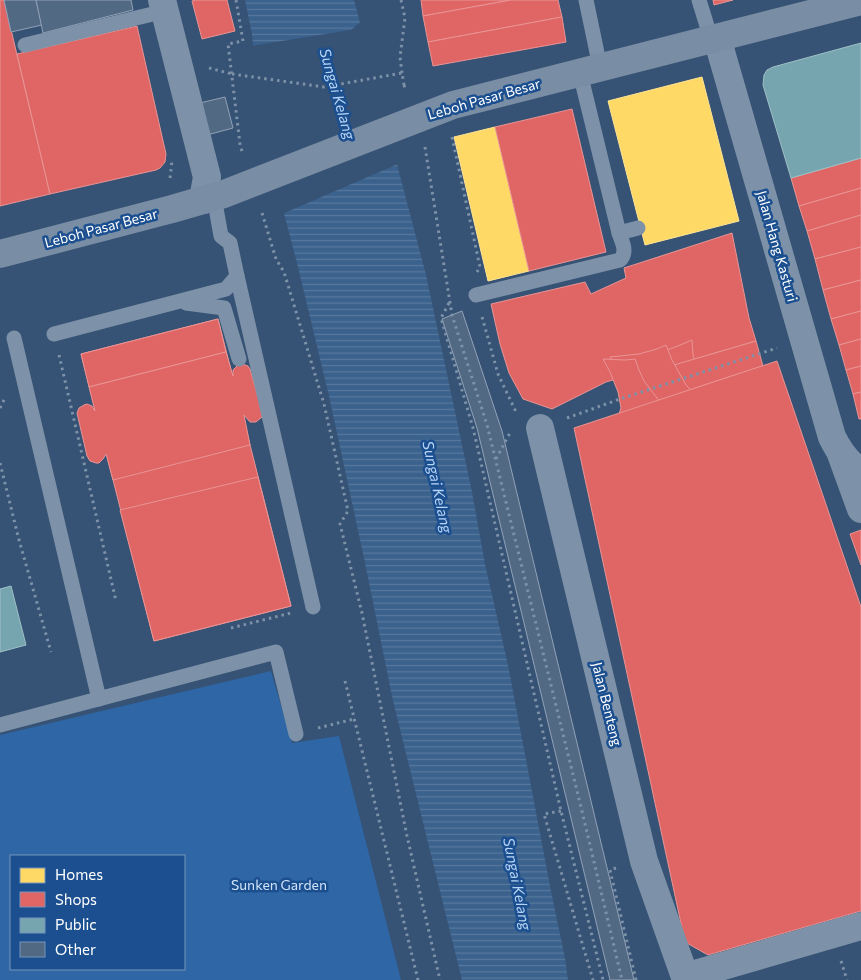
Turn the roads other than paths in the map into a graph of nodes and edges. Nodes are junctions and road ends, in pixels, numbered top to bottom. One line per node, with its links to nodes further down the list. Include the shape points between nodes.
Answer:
1 (586, 0): 7 (lane)
2 (699, 0): 5 (lane)
3 (861, 1): 5 (street, Leboh Pasar Besar)
4 (163, 6): 6 (lane); 8 (street, via 207,177)
5 (714, 39): 7 (street, Leboh Pasar Besar); 19 (street, Jalan Hang Kasturi, via 832,437)
6 (25, 46)
7 (590, 70): 8 (street, Leboh Pasar Besar, via 453,105); 10 (lane)
8 (208, 199): 11 (street, Leboh Pasar Besar); 12 (lane, via 221,236 230,243)
9 (638, 228): 10 (lane)
10 (619, 233): 13 (lane, via 625,252 620,260)
11 (0, 254)
12 (237, 276): 14 (lane, via 226,289); 21 (lane)
13 (476, 295)
14 (179, 302): 15 (lane); 17 (lane, via 224,308)
15 (54, 334)
16 (14, 338): 22 (lane)
17 (238, 359)
18 (540, 428): 25 (street, Jalan Benteng, via 644,862 684,977)
19 (852, 464): 20 (street, Jalan Hang Kasturi)
20 (861, 509)
21 (313, 607)
22 (99, 699): 23 (lane); 24 (lane, via 276,652)
23 (0, 724)
24 (296, 734)
25 (861, 926)

